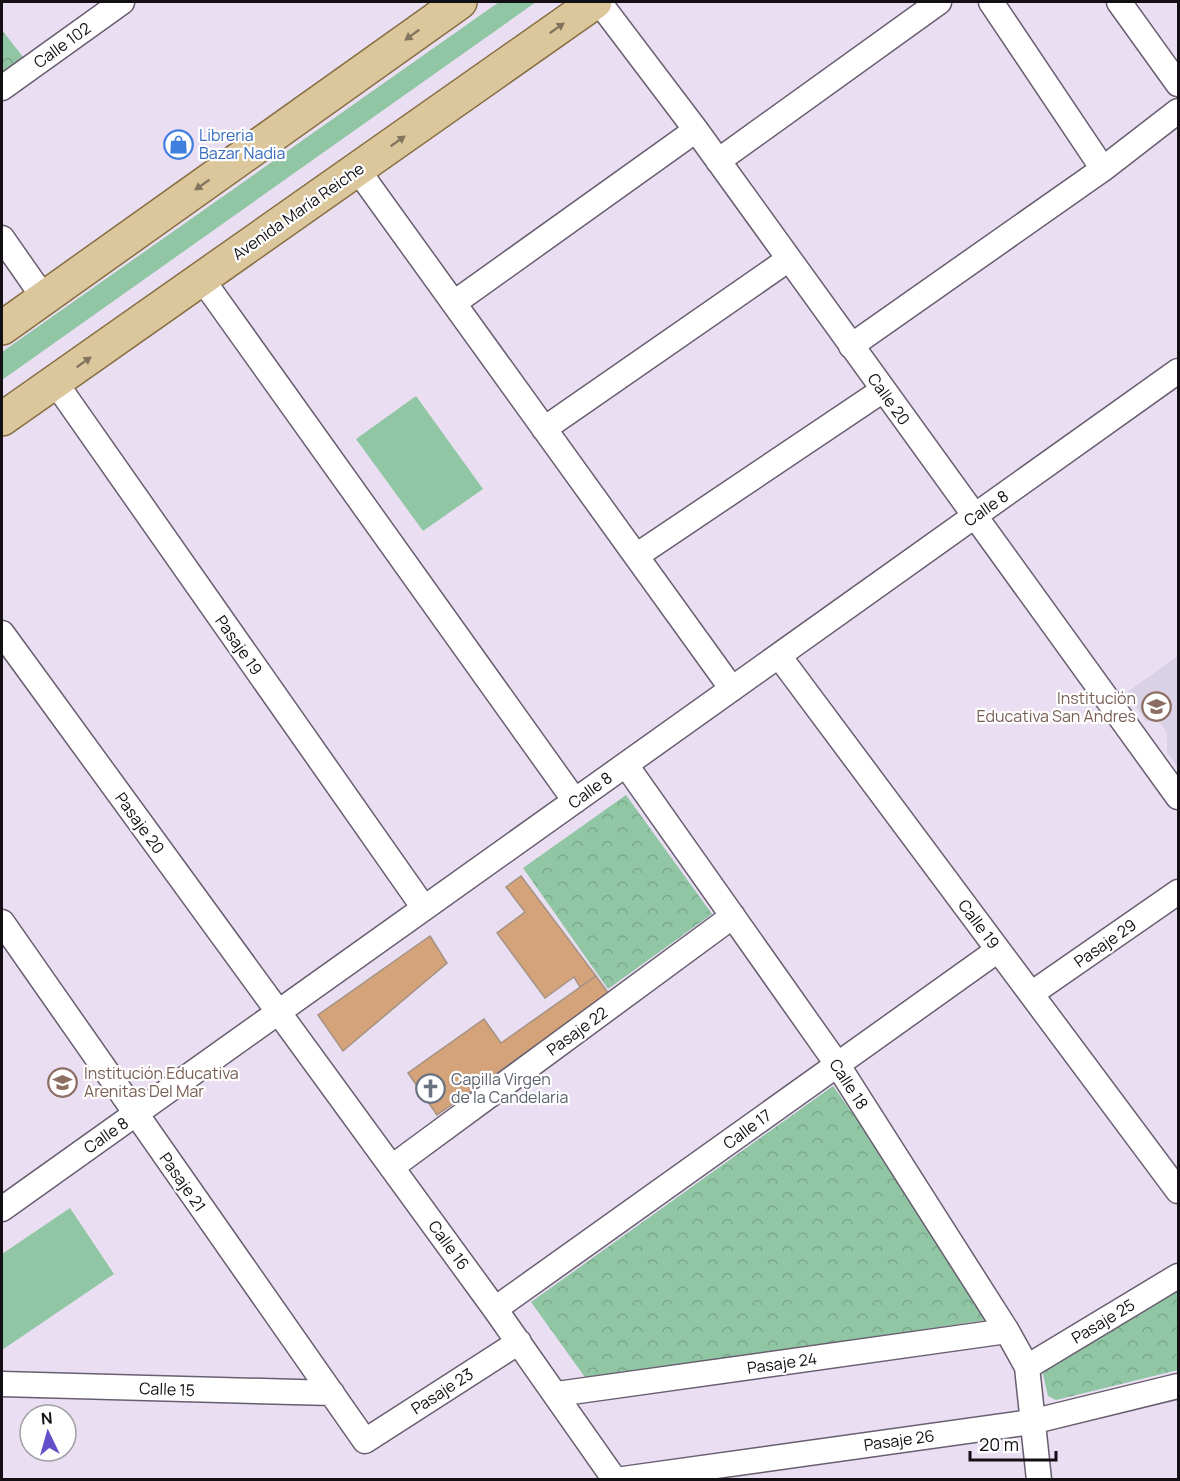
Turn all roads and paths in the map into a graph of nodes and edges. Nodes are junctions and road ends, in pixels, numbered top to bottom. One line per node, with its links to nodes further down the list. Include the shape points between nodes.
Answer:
1 (122, 2): 8 (street, Calle 102)
2 (460, 2): 17 (main road, one-way to 17)
3 (597, 2): 10 (street, Calle 20); 12 (main road, Avenida María Reiche, one-way to 3)
4 (939, 2): 11 (street)
5 (991, 2): 13 (street)
6 (1119, 2): 7 (street)
7 (1179, 84)
8 (2, 88)
9 (1179, 111): 13 (street)
10 (696, 130): 11 (street, Calle 20); 18 (street)
11 (718, 161): 15 (street, Calle 20)
12 (357, 169): 16 (main road, Avenida María Reiche); 18 (street)
13 (1104, 169): 20 (street)
14 (2, 238): 17 (street)
15 (789, 259): 20 (street, Calle 20); 25 (street)
16 (202, 279): 22 (main road, Avenida María Reiche, one-way to 16); 33 (street)
17 (44, 298): 19 (main road)
18 (454, 303): 25 (street)
19 (2, 328)
20 (851, 346): 23 (street, Calle 20)
21 (1179, 371): 26 (street, Calle 8)
22 (54, 382): 24 (main road, Avenida María Reiche); 35 (street, Pasaje 19)
23 (883, 390): 26 (street, Calle 20); 27 (street)
24 (2, 419)
25 (544, 429): 27 (street)
26 (974, 517): 29 (street, Calle 8); 32 (street, Calle 20)
27 (636, 556): 30 (street)
28 (2, 633): 40 (street, Pasaje 20)
29 (779, 656): 30 (street, Calle 8); 38 (street, Calle 19)
30 (732, 689): 31 (street, Calle 8)
31 (626, 765): 33 (street, Calle 8); 36 (street, Calle 18)
32 (1179, 797)
33 (575, 801): 35 (street, Calle 8)
34 (1179, 892): 39 (street, Pasaje 29)
35 (424, 908): 40 (street, Calle 8)
36 (733, 916): 41 (street, Calle 18); 43 (street, Pasaje 22)
37 (5, 933): 42 (street, Pasaje 21)
38 (998, 950): 39 (street, Calle 19); 41 (street, Calle 17)
39 (1031, 994): 44 (street, Calle 19)
40 (279, 1012): 42 (street, Calle 8); 43 (street, Calle 16)
41 (837, 1064): 47 (street, Calle 17); 48 (street, Calle 18)
42 (136, 1114): 45 (street, Calle 8); 53 (street, Pasaje 21)
43 (392, 1167): 47 (street, Calle 16)
44 (1179, 1191)
45 (2, 1209)
46 (1179, 1276): 50 (street, Pasaje 25)
47 (495, 1309): 49 (street, Calle 16)
48 (1007, 1331): 50 (street, Calle 18); 54 (street, Pasaje 24)
49 (519, 1342): 54 (street, Calle 16); 56 (street, Pasaje 23)
50 (1027, 1367): 55 (street, Calle 18)
51 (2, 1384): 53 (street, Calle 15)
52 (1179, 1386): 55 (street, Pasaje 26)
53 (332, 1393): 56 (street, Pasaje 21)
54 (557, 1394): 57 (street, Calle 16)
55 (1031, 1422): 57 (street, Pasaje 26); 58 (street, Calle 18)
56 (365, 1441)
57 (616, 1479)
58 (1039, 1479)

